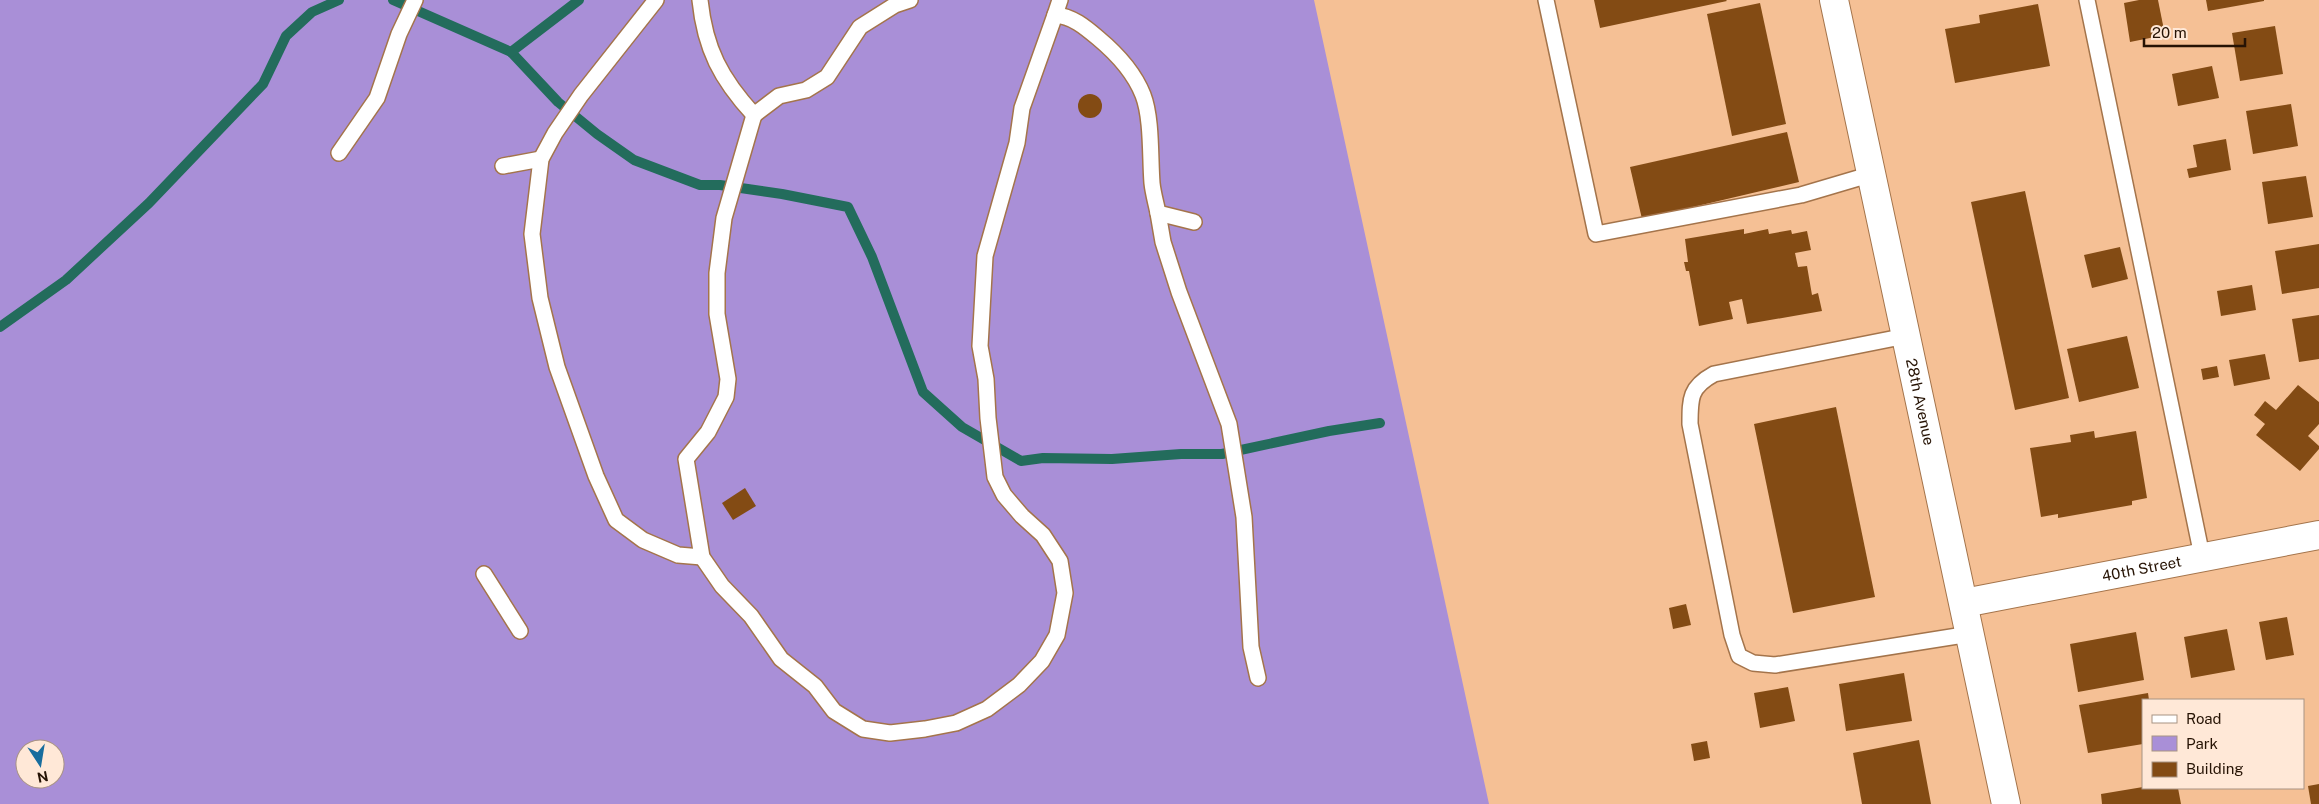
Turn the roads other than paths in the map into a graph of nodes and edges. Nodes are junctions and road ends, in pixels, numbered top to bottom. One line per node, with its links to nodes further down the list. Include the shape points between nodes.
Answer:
1 (415, 0): 11 (lane, via 399,34 377,98)
2 (656, 0): 12 (lane, via 581,95)
3 (700, 0): 10 (lane, via 703,28 716,64)
4 (910, 0): 10 (lane, via 895,5 860,27 827,77 806,90 779,96)
5 (1060, 0): 9 (lane)
6 (1546, 0): 14 (lane, via 1596,234 1801,194)
7 (1834, 0): 14 (street, 28th Avenue)
8 (2087, 0): 19 (lane)
9 (1055, 15): 15 (lane, via 1066,16 1089,30 1113,51 1144,96 1152,186); 20 (lane, via 1022,108 1017,143 985,256 980,346 995,476 1004,495 1043,535 1060,561 1066,593 1057,635 1042,661 987,709 956,723 890,733 863,729 834,711 815,686 780,658 751,616 722,586)
10 (754, 115): 20 (lane, via 724,218 717,273 717,314 728,379 726,397 708,432 686,458)
11 (339, 154)
12 (541, 159): 13 (lane); 20 (lane, via 532,234 540,298 557,367 596,476 616,520 643,540 678,555)
13 (503, 166)
14 (1872, 174): 17 (street, 28th Avenue)
15 (1158, 213): 16 (lane); 25 (lane, via 1163,242 1179,292 1229,424 1244,517 1251,647)
16 (1194, 222)
17 (1906, 336): 22 (street, 28th Avenue); 24 (lane, via 1714,374 1700,382 1690,401 1690,424 1732,635 1739,656 1753,663 1775,665)
18 (2319, 535): 19 (street, 40th Street)
19 (2202, 556): 22 (street, 40th Street)
20 (702, 557)
21 (484, 574): 23 (lane)
22 (1964, 603): 24 (street, 28th Avenue)
23 (520, 631)
24 (1970, 634): 26 (street, 28th Avenue)
25 (1258, 678)
26 (2006, 804)

